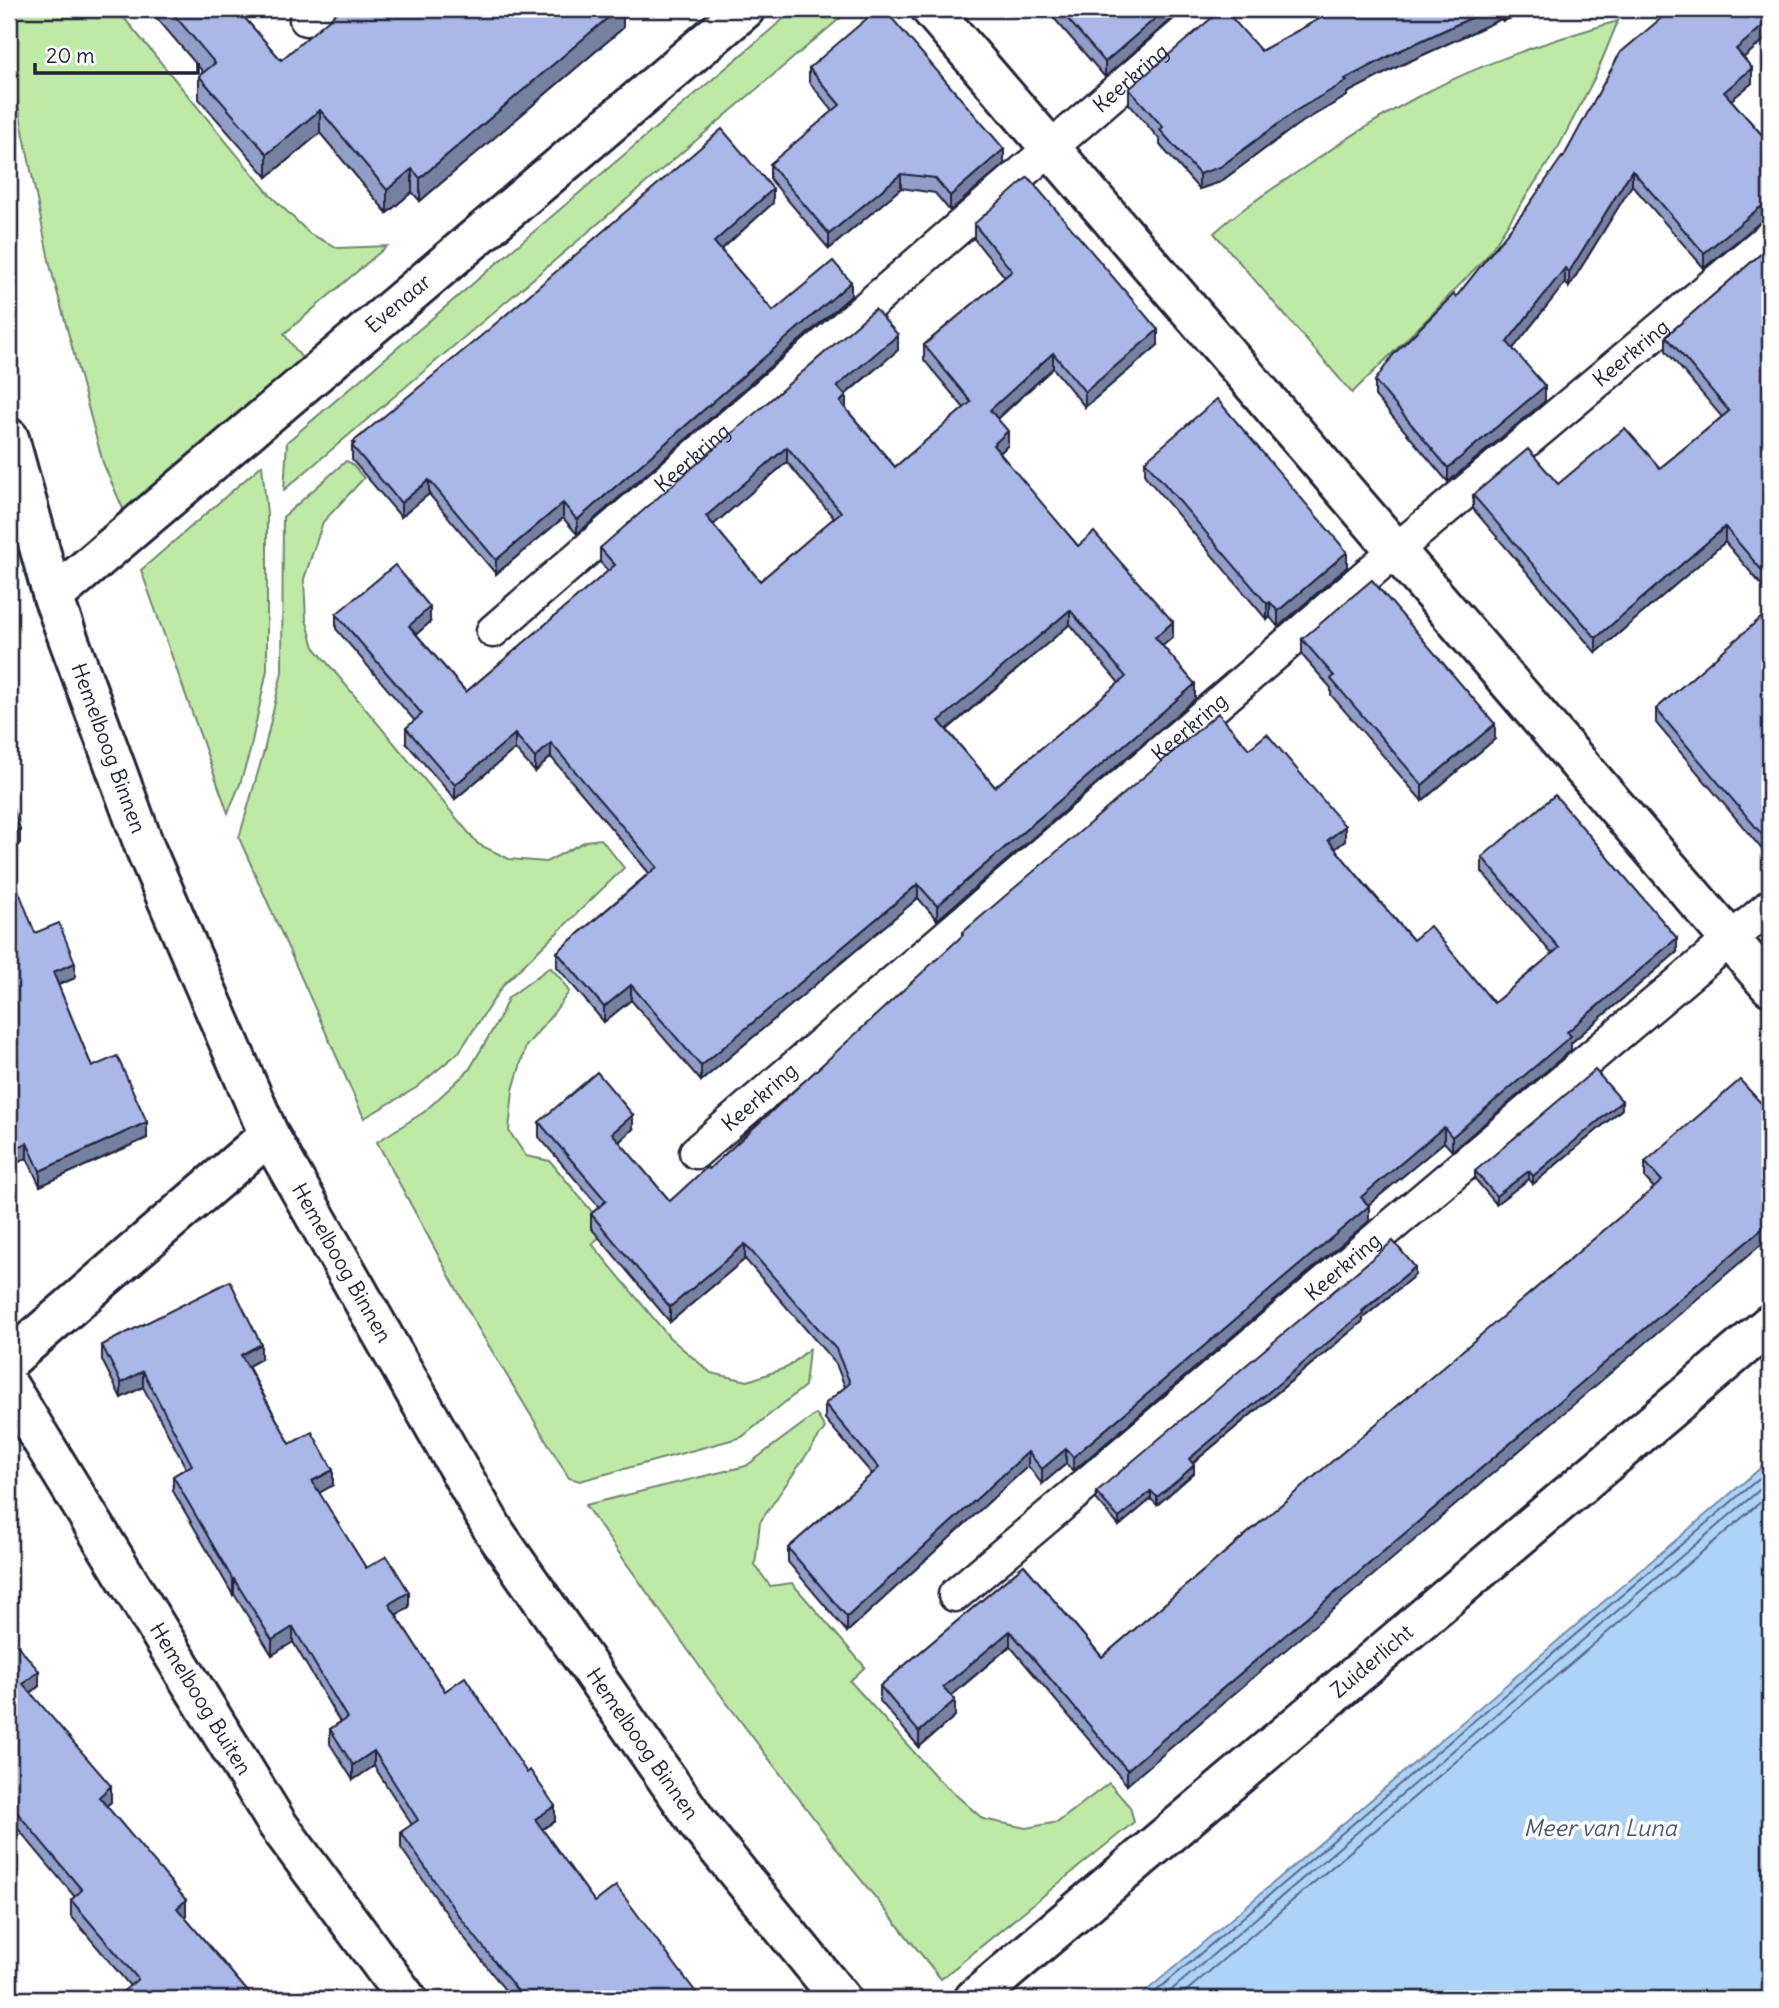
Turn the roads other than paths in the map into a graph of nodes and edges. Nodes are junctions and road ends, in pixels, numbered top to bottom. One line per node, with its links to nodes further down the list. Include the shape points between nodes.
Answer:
1 (745, 9): 8 (street, Evenaar)
2 (931, 9): 4 (street)
3 (1211, 9): 4 (lane, Keerkring)
4 (1050, 148): 7 (street); 9 (lane, Keerkring)
5 (1770, 237): 7 (lane, Keerkring)
6 (9, 438): 8 (street, Hemelboog Binnen)
7 (1396, 551): 11 (street); 14 (lane, Keerkring)
8 (53, 597): 13 (street, Hemelboog Binnen, via 145,848)
9 (493, 631)
10 (1770, 906): 11 (lane, Keerkring)
11 (1731, 940): 12 (street); 18 (lane, Keerkring)
12 (1770, 986)
13 (269, 1135): 16 (street); 20 (street, Hemelboog Binnen, via 494,1531 699,1825)
14 (696, 1152)
15 (1770, 1324): 21 (street, Zuiderlicht)
16 (9, 1360)
17 (9, 1387): 19 (street, Hemelboog Buiten, via 278,1825)
18 (955, 1594)
19 (407, 1999)
20 (841, 1999)
21 (974, 1999)

